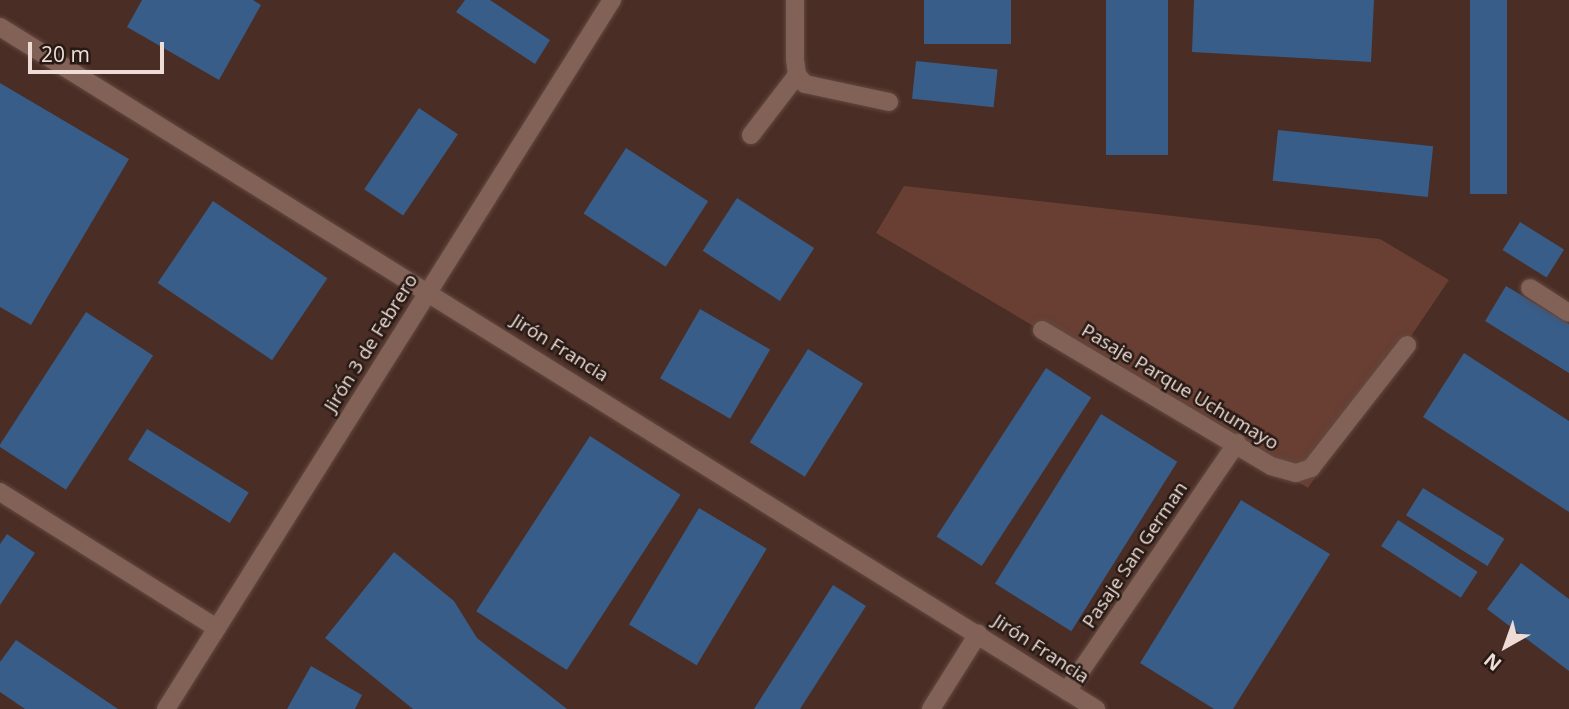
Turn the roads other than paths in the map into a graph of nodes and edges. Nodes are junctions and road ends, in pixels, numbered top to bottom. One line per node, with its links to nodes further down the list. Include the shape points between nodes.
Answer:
1 (612, 0): 8 (street, Jirón 3 de Febrero)
2 (795, 0): 4 (street)
3 (0, 27): 8 (street, Jirón Francia)
4 (797, 75): 5 (street, via 813,87); 6 (street)
5 (889, 102)
6 (751, 135)
7 (1530, 288): 9 (street)
8 (429, 291): 14 (street, Jirón 3 de Febrero); 15 (street, Jirón Francia)
9 (1569, 313)
10 (1042, 330): 12 (street, Pasaje Parque Uchumayo)
11 (1407, 345): 12 (street, Pasaje Parque Uchumayo, via 1311,468 1284,471)
12 (1237, 443): 16 (street, Pasaje San German)
13 (0, 492): 14 (street)
14 (218, 628): 17 (street, Jirón 3 de Febrero)
15 (978, 634): 16 (street, Jirón Francia); 18 (street)
16 (1067, 691): 19 (street, Jirón Francia)
17 (166, 709)
18 (931, 709)
19 (1096, 709)

